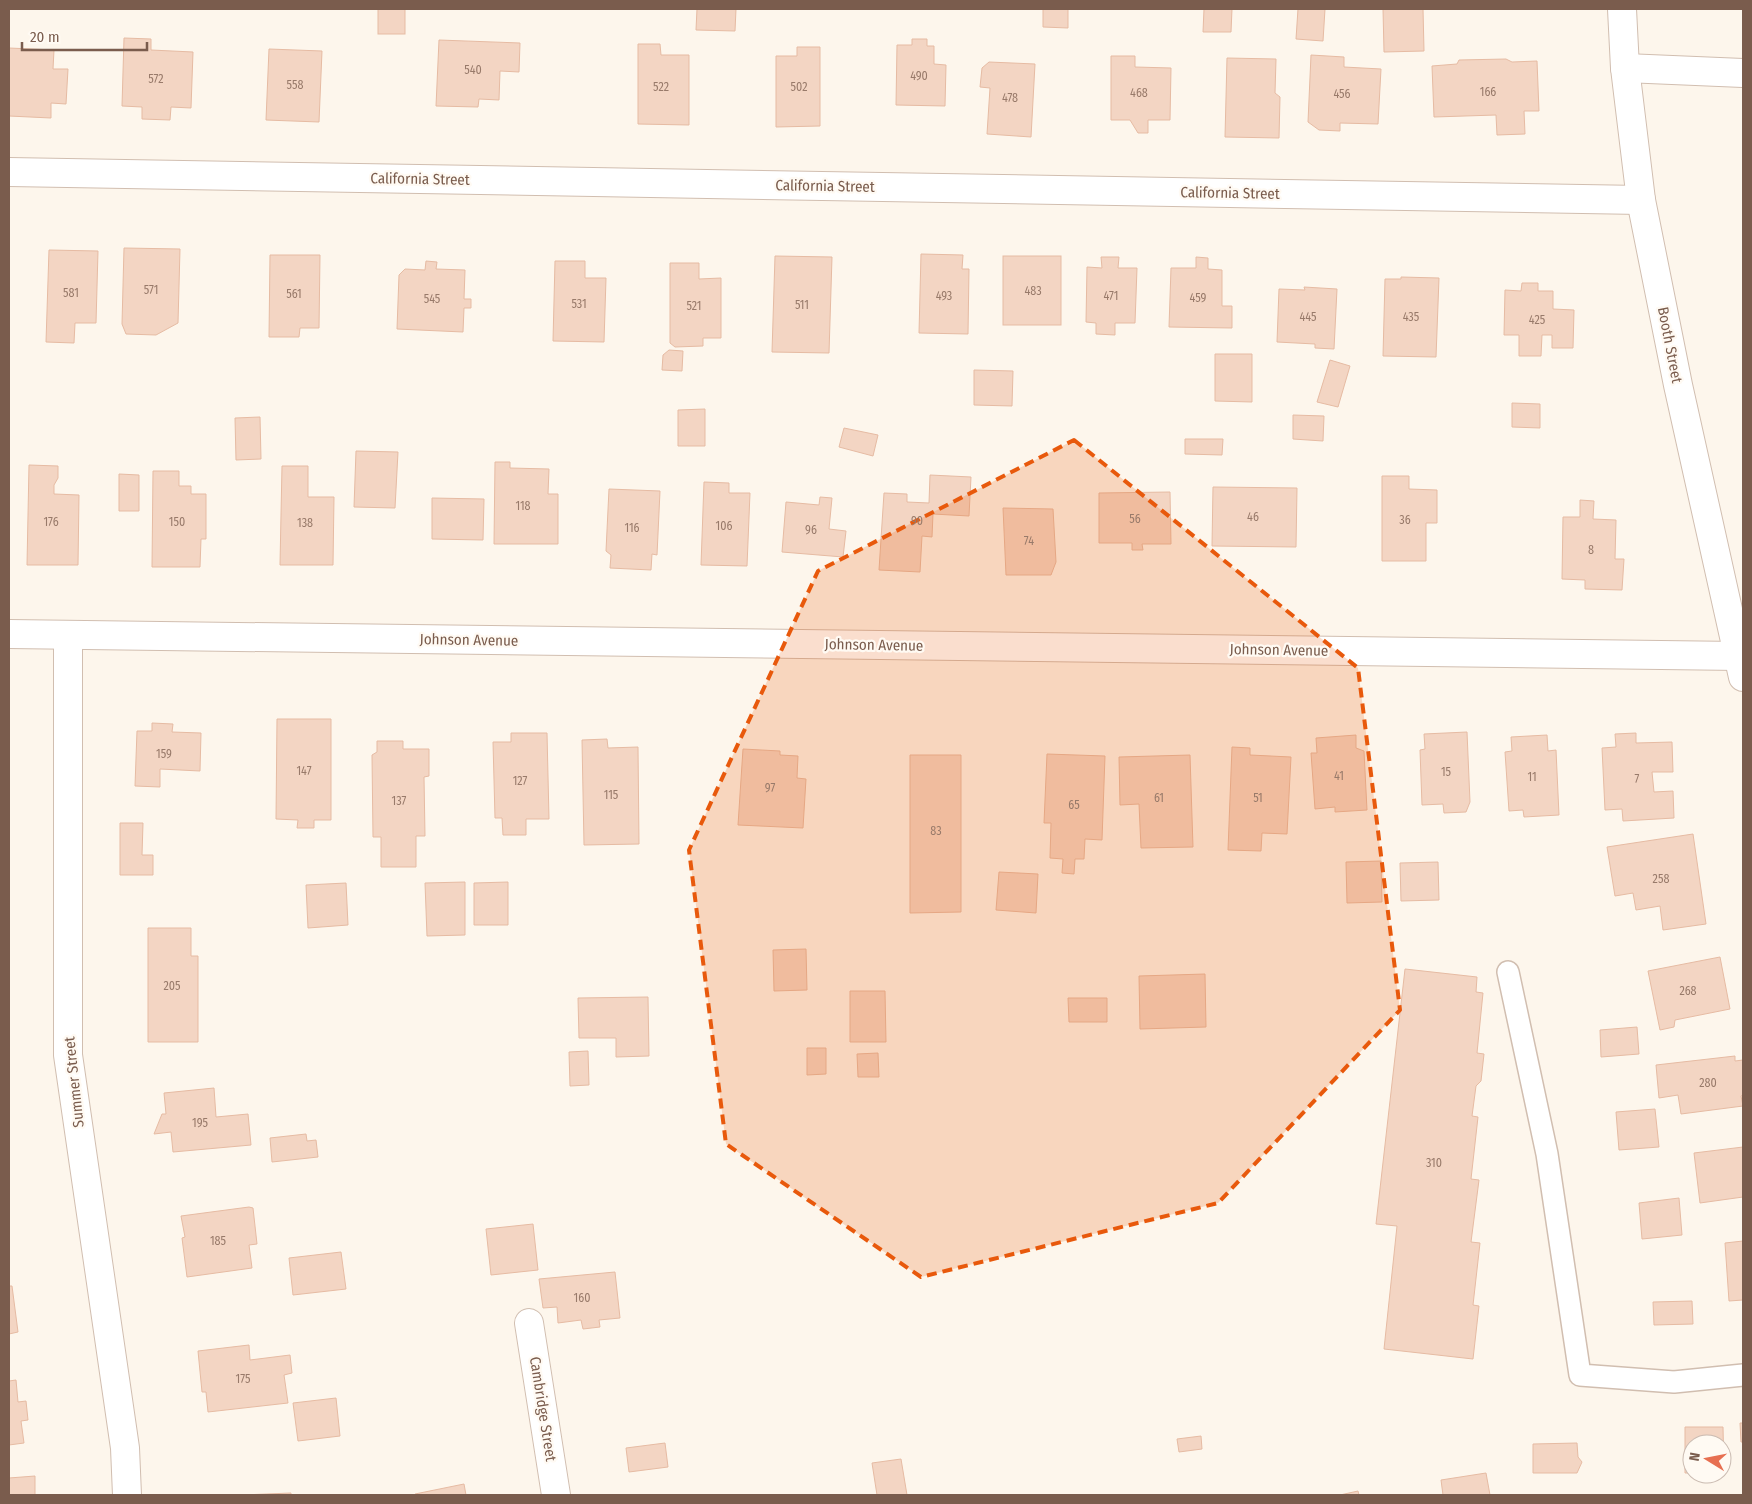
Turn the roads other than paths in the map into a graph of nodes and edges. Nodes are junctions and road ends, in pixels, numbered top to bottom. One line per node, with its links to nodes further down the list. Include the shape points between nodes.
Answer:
1 (1622, 9): 2 (street, Booth Street)
2 (1625, 68): 3 (street); 5 (street, Booth Street)
3 (1743, 73)
4 (9, 172): 5 (street, California Street)
5 (1641, 200): 8 (street, Booth Street, via 1678,385)
6 (9, 634): 7 (street, Johnson Avenue)
7 (68, 635): 8 (street, Johnson Avenue); 12 (street, Summer Street, via 68,1055 125,1448)
8 (1741, 667)
9 (1508, 972): 11 (lane, via 1547,1154 1580,1375 1674,1382)
10 (530, 1322): 13 (street, Cambridge Street)
11 (1743, 1375)
12 (127, 1495)
13 (556, 1495)

